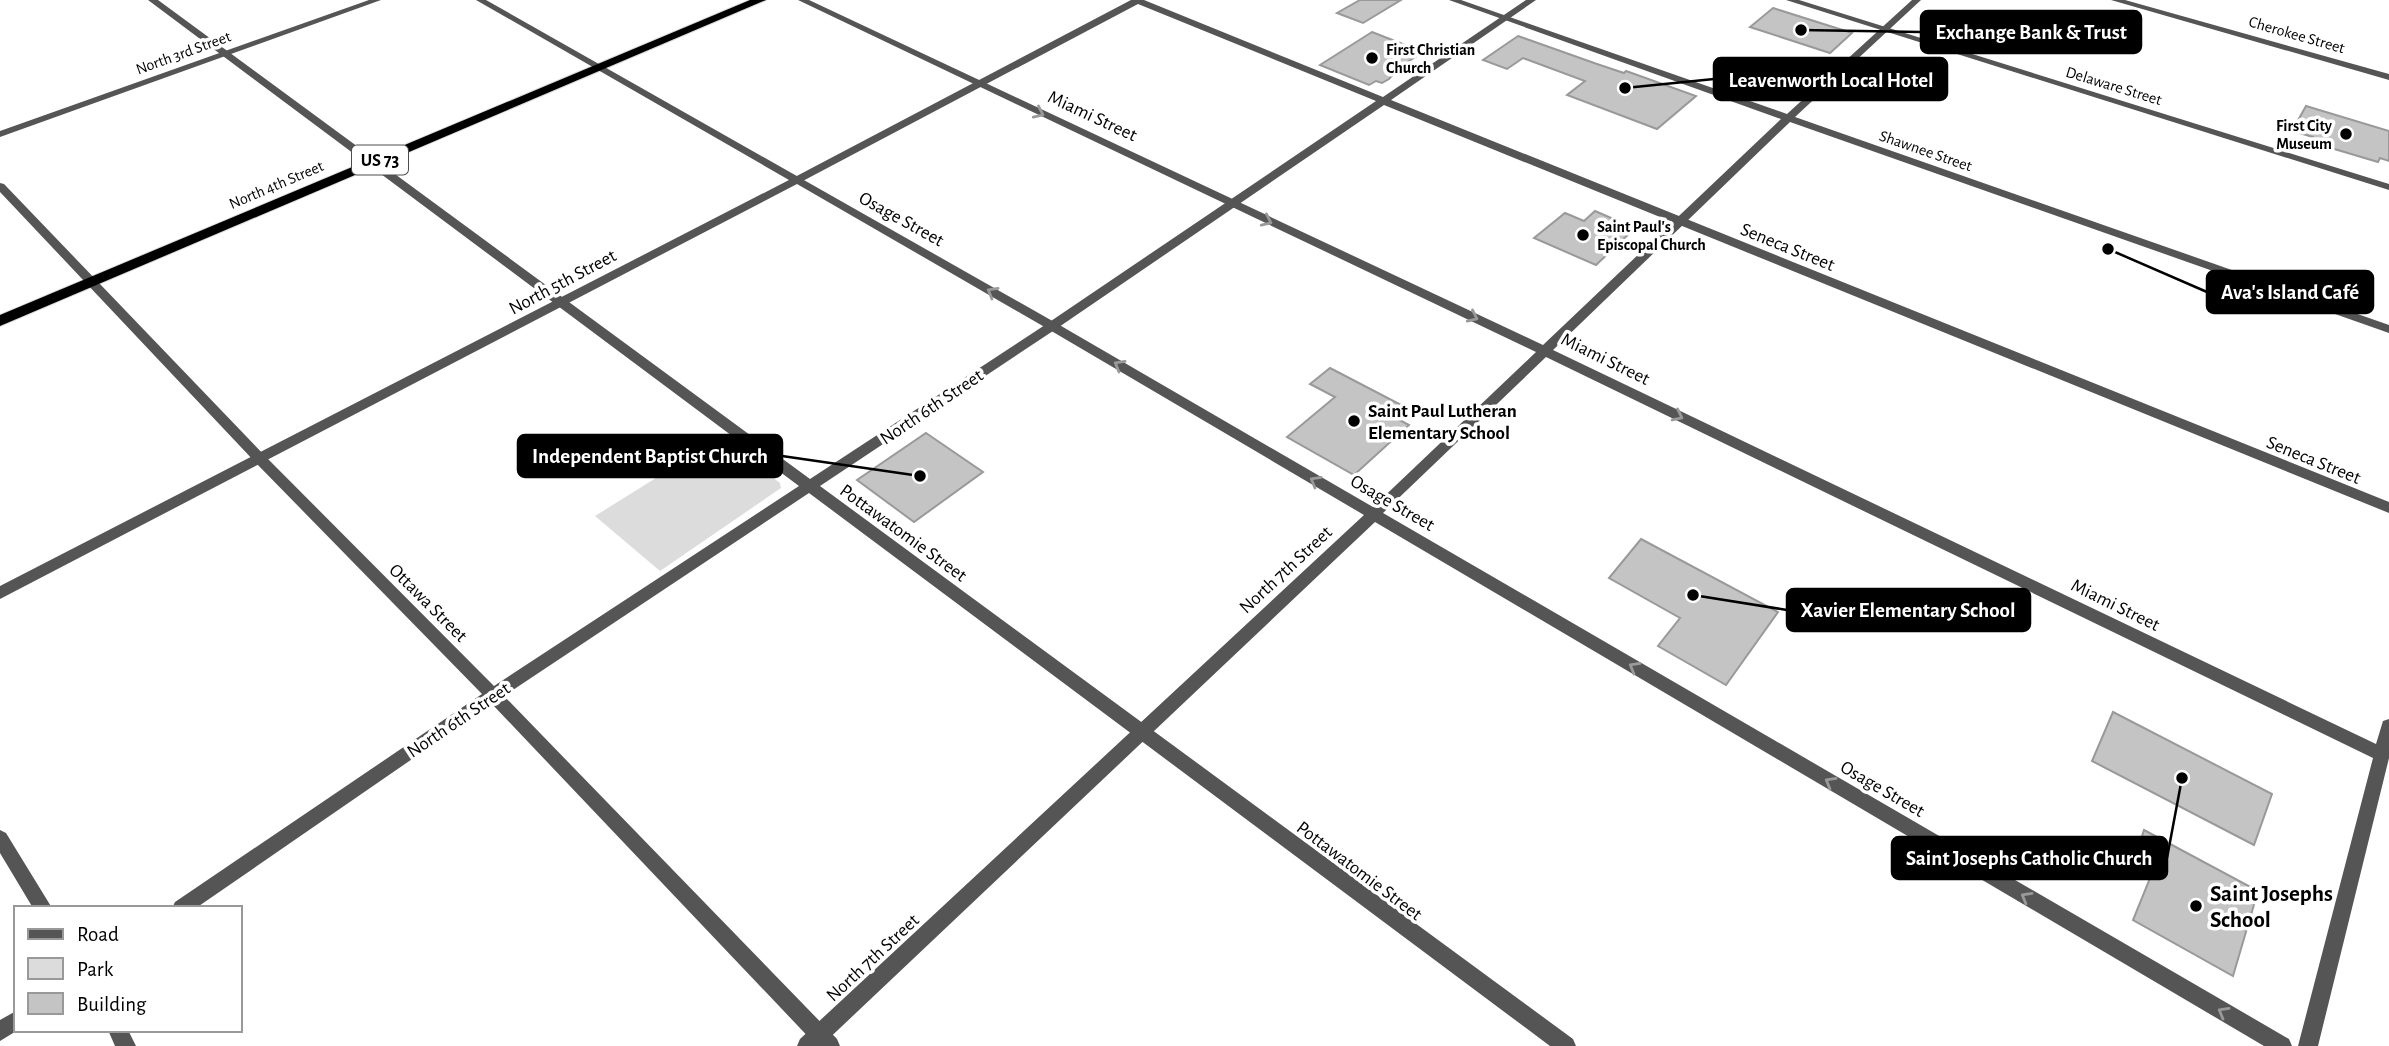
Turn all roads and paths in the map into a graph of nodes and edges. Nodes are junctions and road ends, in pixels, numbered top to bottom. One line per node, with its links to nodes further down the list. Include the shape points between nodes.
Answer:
1 (152, 0): 14 (street, Pottawatomie Street)
2 (377, 0): 14 (street, North 3rd Street)
3 (480, 0): 15 (street, Osage Street)
4 (760, 0): 15 (highway, North 4th Street / US 73)
5 (802, 0): 17 (street, Miami Street)
6 (1138, 0): 17 (street, North 5th Street); 18 (street, Seneca Street)
7 (1452, 0): 12 (street, Shawnee Street)
8 (1532, 0): 12 (street, North 6th Street)
9 (1790, 0): 13 (street, Delaware Street)
10 (1917, 0): 13 (street, North 7th Street)
11 (2115, 0): 16 (street, Cherokee Street)
12 (1505, 18): 18 (street, North 6th Street); 19 (street, Shawnee Street)
13 (1884, 30): 19 (street, North 7th Street); 24 (street, Delaware Street)
14 (226, 54): 20 (street, North 3rd Street); 21 (street, Pottawatomie Street)
15 (601, 68): 21 (highway, North 4th Street / US 73); 22 (street, Osage Street)
16 (2389, 77)
17 (978, 84): 22 (street, North 5th Street); 25 (street, Miami Street, one-way to 25)
18 (1383, 102): 25 (street, North 6th Street); 26 (street, Seneca Street)
19 (1788, 118): 26 (street, North 7th Street); 31 (street, Shawnee Street)
20 (0, 134)
21 (373, 163): 27 (highway, North 4th Street / US 73); 28 (street, Pottawatomie Street)
22 (795, 181): 28 (street, North 5th Street); 30 (street, Osage Street, one-way to 22)
23 (0, 186): 27 (street, Ottawa Street)
24 (2389, 187)
25 (1229, 203): 30 (street, North 6th Street); 32 (street, Miami Street, one-way to 32)
26 (1679, 222): 32 (street, North 7th Street); 35 (street, Seneca Street)
27 (91, 281): 29 (highway, North 4th Street / US 73); 33 (street, Ottawa Street)
28 (562, 303): 33 (street, North 5th Street); 34 (street, Pottawatomie Street)
29 (0, 321)
30 (1052, 326): 34 (street, North 6th Street); 36 (street, Osage Street, one-way to 30)
31 (2389, 329)
32 (1545, 352): 36 (street, North 7th Street); 41 (street, Miami Street, one-way to 41)
33 (261, 460): 37 (street, North 5th Street); 38 (street, Ottawa Street)
34 (811, 487): 38 (street, North 6th Street); 40 (street, Pottawatomie Street)
35 (2389, 508)
36 (1373, 515): 40 (street, North 7th Street); 47 (street, Osage Street, one-way to 36)
37 (0, 593)
38 (493, 695): 44 (street, North 6th Street); 45 (street, Ottawa Street)
39 (2389, 726): 41 (street)
40 (1143, 732): 45 (street, North 7th Street); 46 (street, Pottawatomie Street)
41 (2385, 756): 48 (street)
42 (0, 838): 43 (street)
43 (42, 906)
44 (184, 906)
45 (819, 1042)
46 (1566, 1046)
47 (2282, 1046)
48 (2308, 1046)

